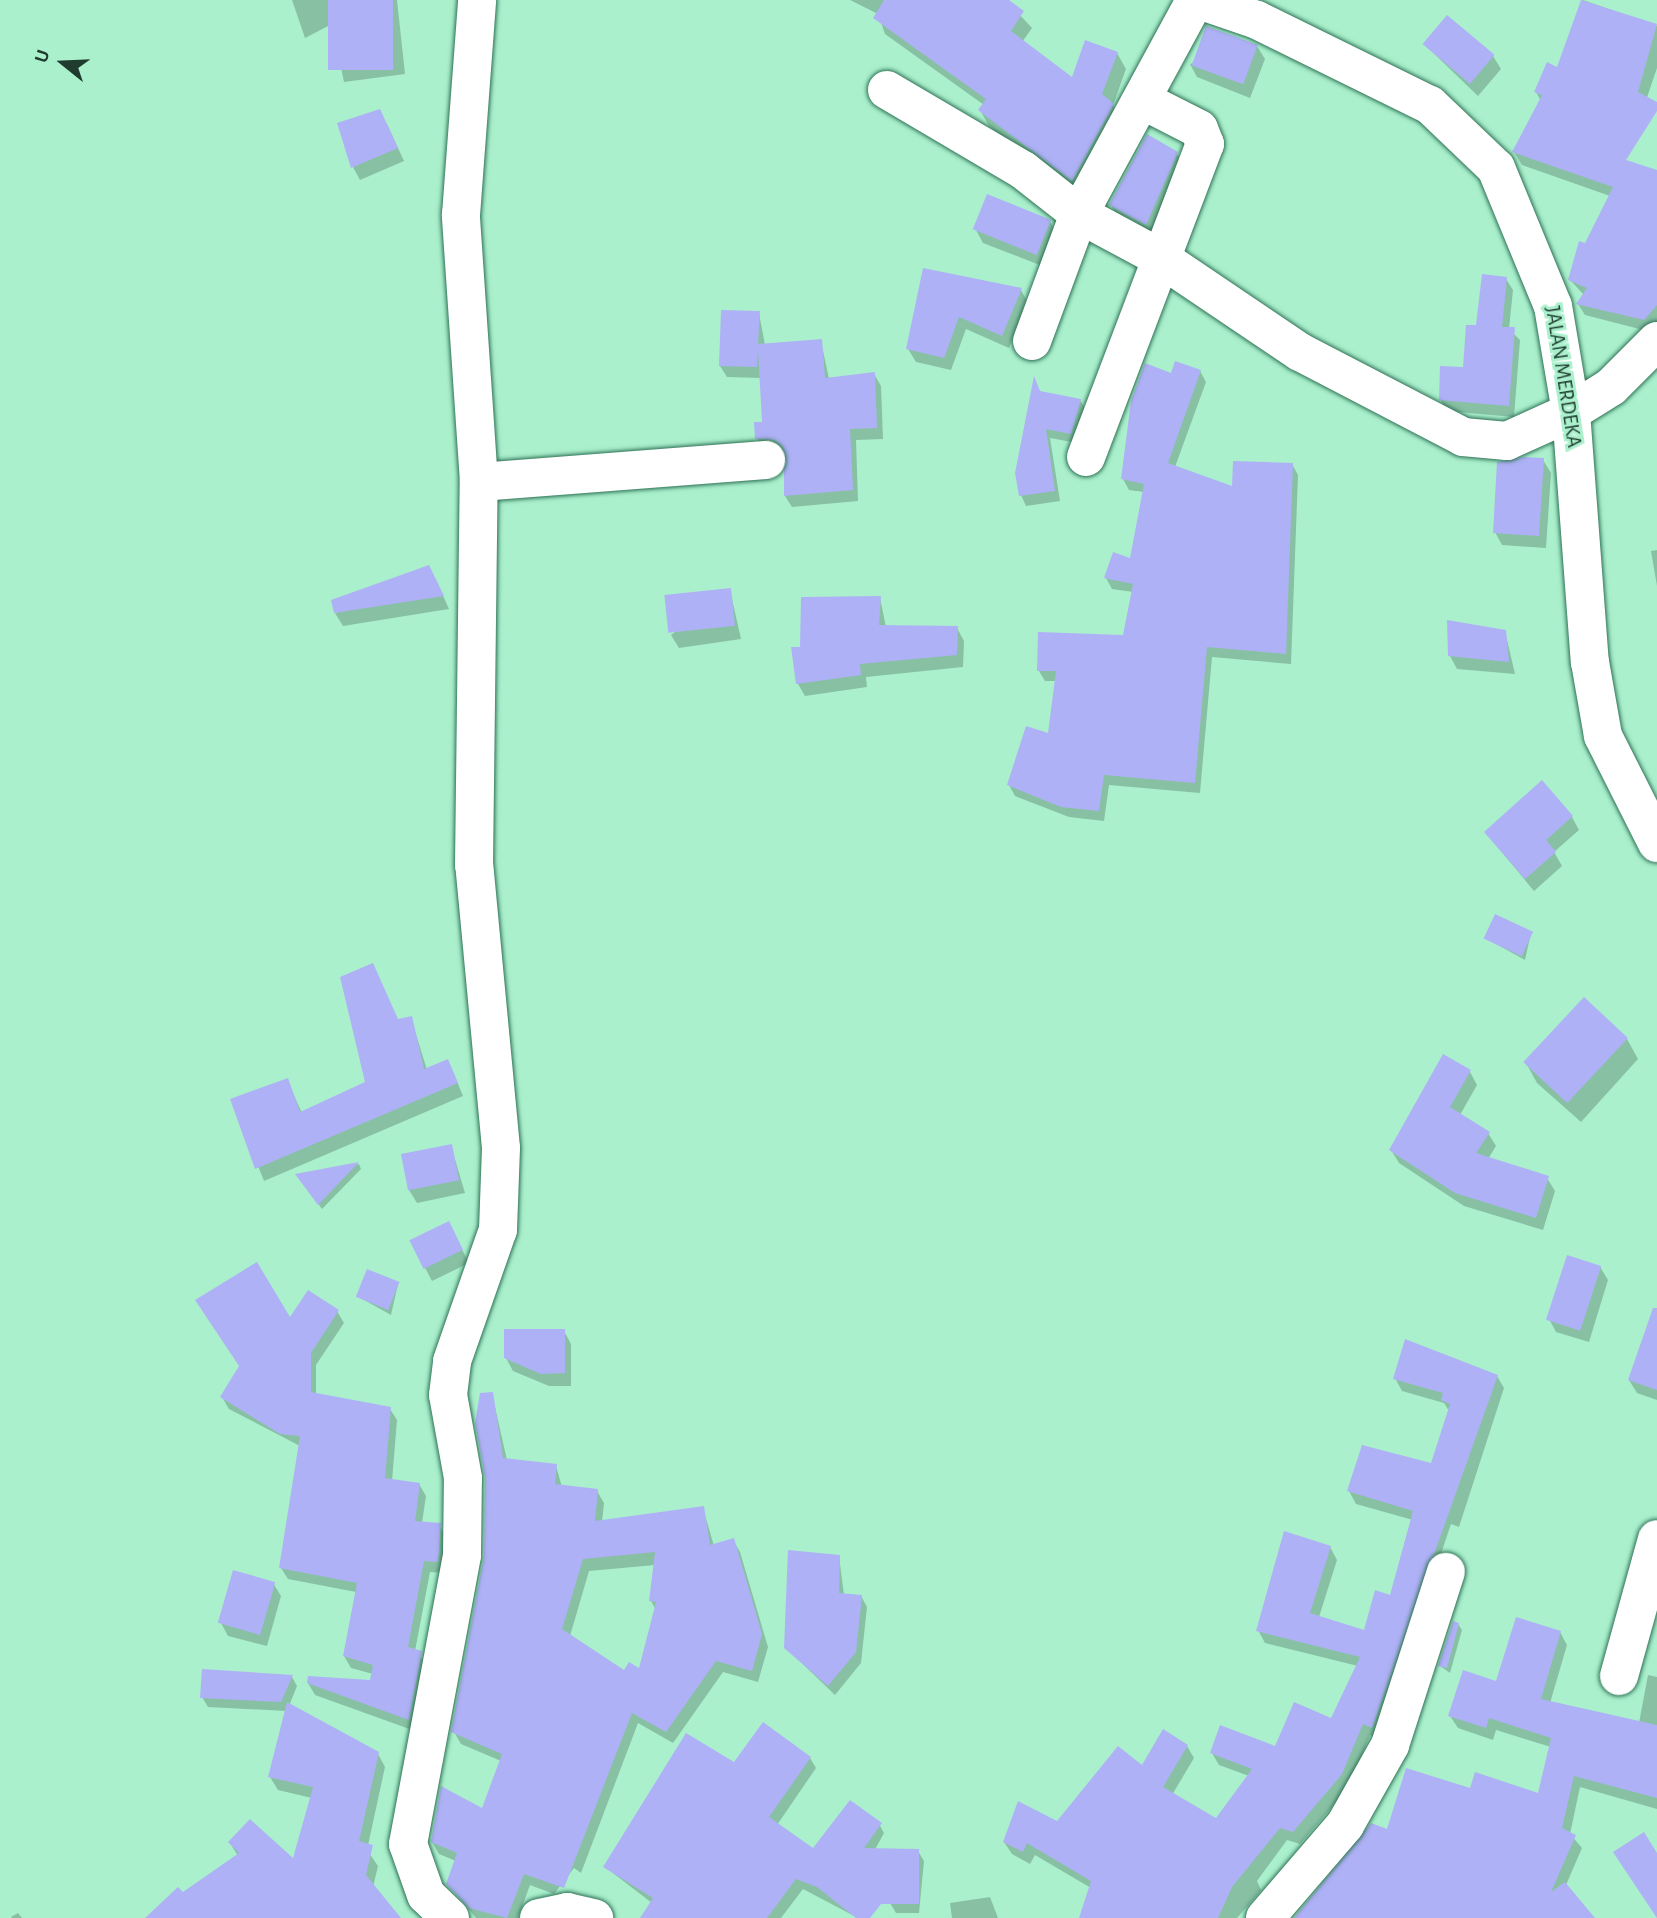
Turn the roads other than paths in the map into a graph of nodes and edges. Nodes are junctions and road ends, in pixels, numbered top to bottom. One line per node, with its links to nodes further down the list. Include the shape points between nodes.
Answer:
1 (477, 0): 12 (street, via 461,215)
2 (1197, 0): 4 (street); 9 (street, JALAN MERDEKA, via 1257,20 1430,105 1489,160 1531,243 1553,306)
3 (887, 90): 5 (street, via 1024,170)
4 (1144, 101): 5 (street); 6 (street, via 1199,129 1205,144)
5 (1079, 214): 6 (street); 7 (street)
6 (1159, 257): 9 (street, via 1300,352 1463,437 1507,441); 10 (street)
7 (1032, 341)
8 (1657, 341): 9 (street, via 1611,387)
9 (1571, 412): 13 (street, JALAN MERDEKA, via 1590,662 1603,736)
10 (1086, 457)
11 (766, 460): 12 (street)
12 (479, 482): 17 (street, via 474,866 501,1148 498,1230 452,1360 449,1395 463,1478 462,1555 408,1844 426,1895)
13 (1657, 843)
14 (1657, 1539): 16 (street)
15 (1446, 1572): 20 (street, via 1390,1745 1345,1825)
16 (1619, 1676)
17 (450, 1918)
18 (539, 1918): 19 (street, via 567,1912)
19 (594, 1918)
20 (1265, 1918)

